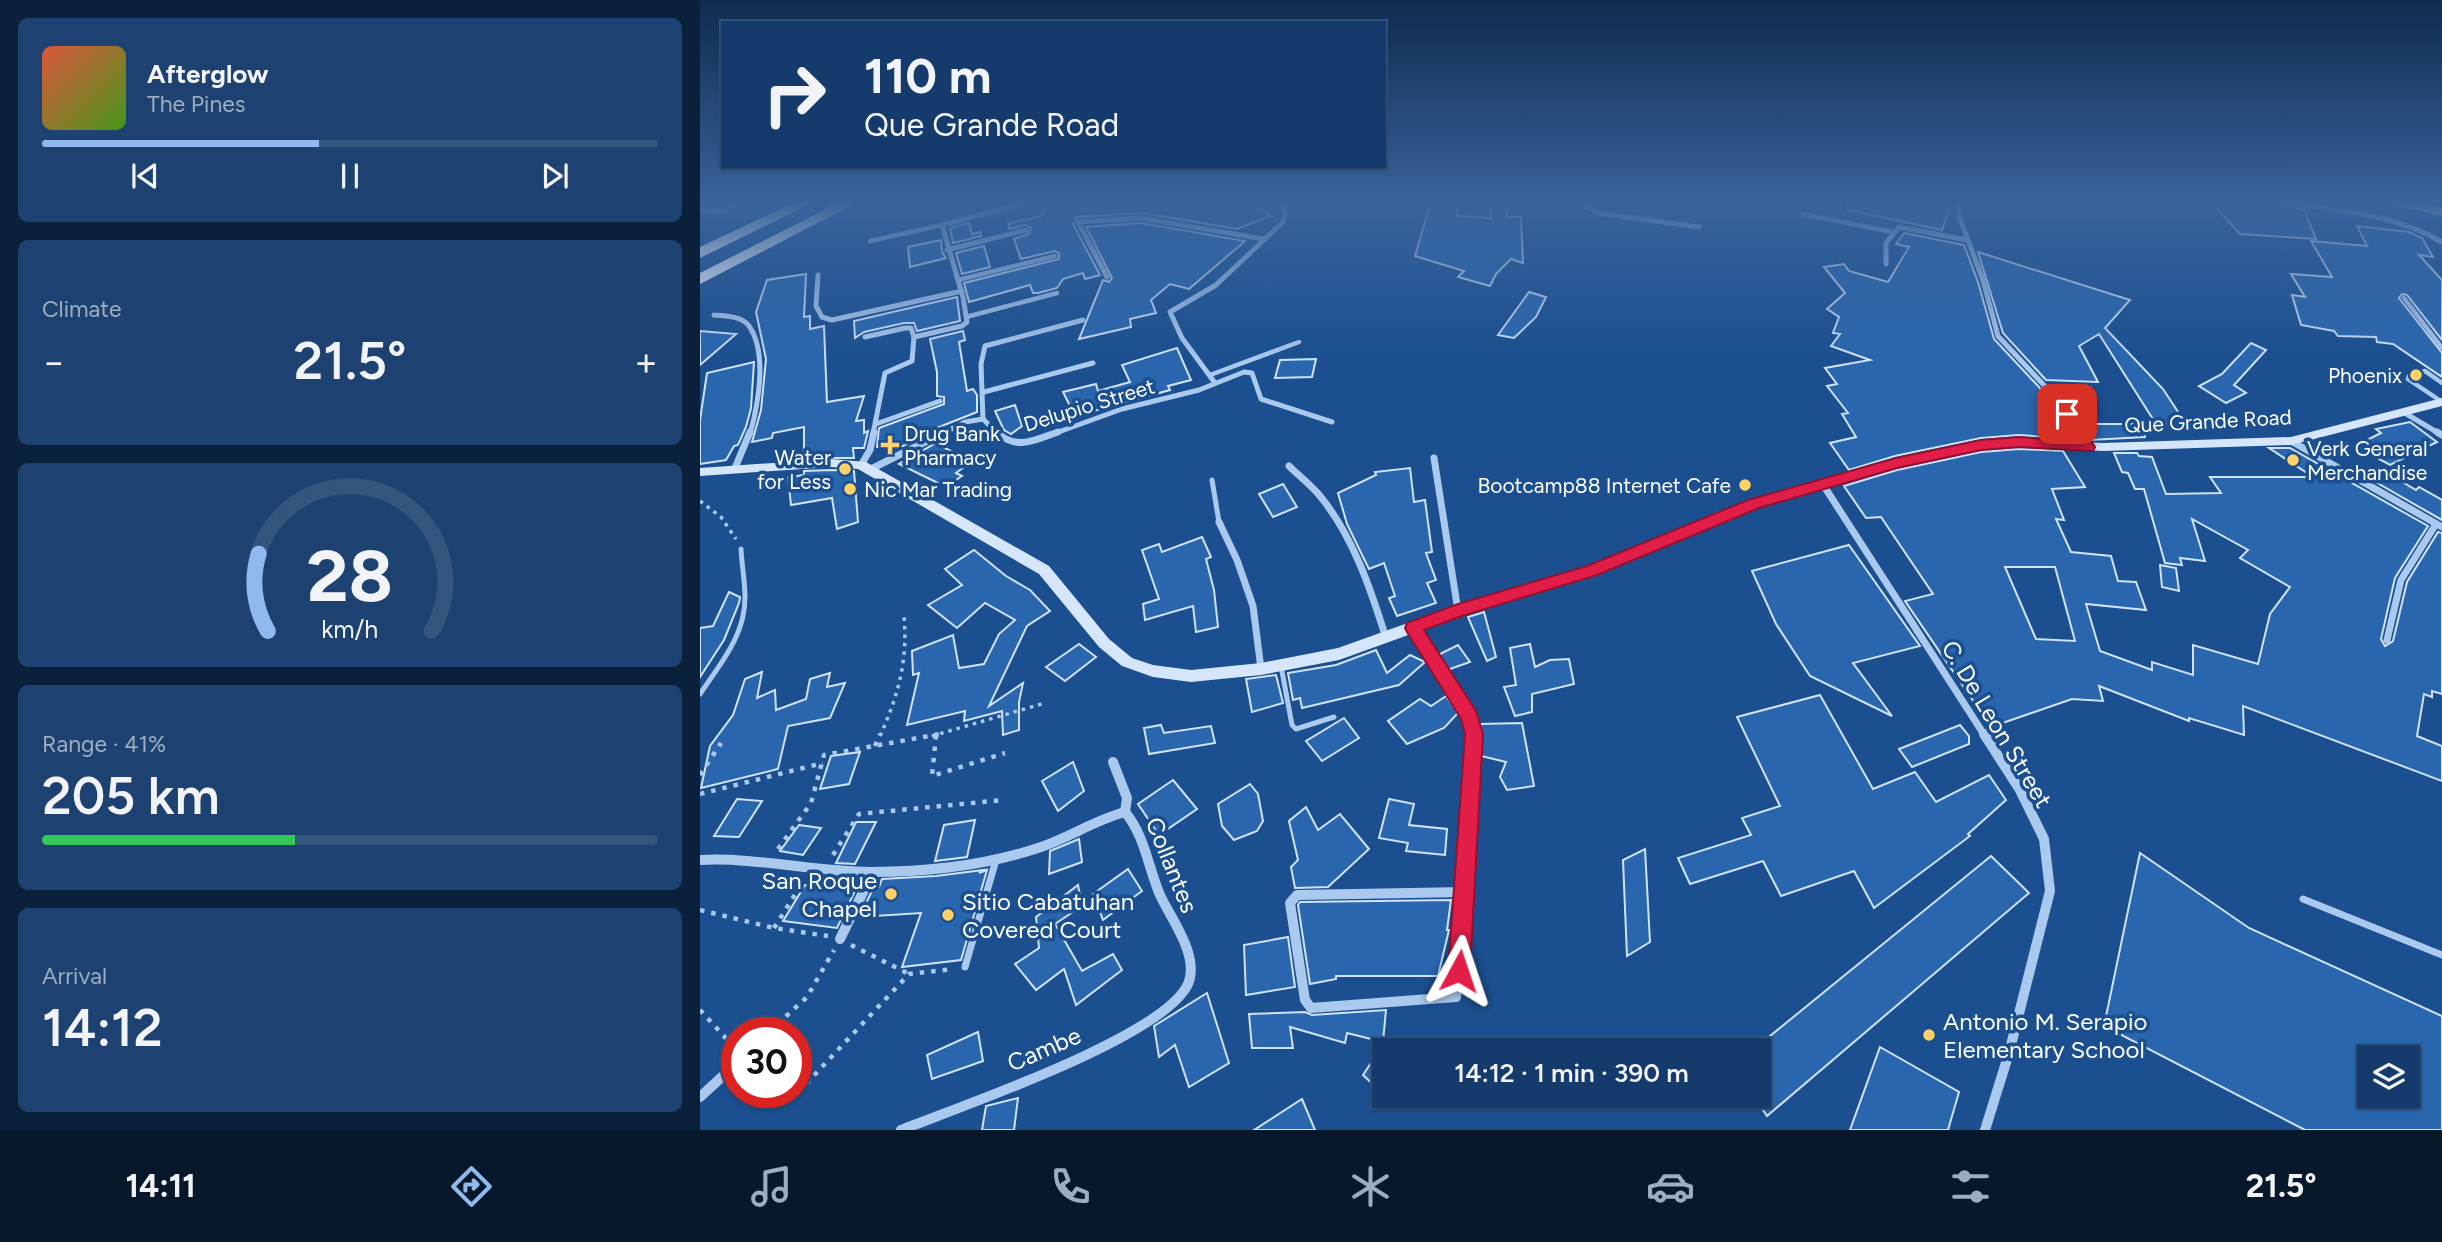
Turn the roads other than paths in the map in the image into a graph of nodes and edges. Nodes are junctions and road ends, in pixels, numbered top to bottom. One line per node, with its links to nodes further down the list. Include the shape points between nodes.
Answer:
1 (748, 255): 11 (highway)
2 (949, 255): 12 (street)
3 (1095, 255): 10 (street)
4 (1248, 255): 25 (street, via 1216,285 1170,312 1182,338)
5 (1883, 255): 8 (street)
6 (1973, 255): 38 (street, via 1998,337 2056,398)
7 (1055, 256): 12 (lane)
8 (1886, 264)
9 (818, 275): 13 (street, via 816,306 822,317 832,320)
10 (1107, 277)
11 (700, 279)
12 (958, 280): 13 (street)
13 (962, 291): 17 (street)
14 (1057, 293): 17 (lane)
15 (2404, 298): 22 (street)
16 (714, 315): 42 (street, via 749,325 758,367 756,414)
17 (966, 317): 20 (street, via 962,326)
18 (1083, 320): 29 (street, via 985,346)
19 (865, 337): 20 (street, via 905,328 911,328)
20 (914, 337): 35 (street, via 912,361 885,373)
21 (1299, 342): 25 (lane)
22 (2442, 348)
23 (1093, 363): 29 (street)
24 (2421, 372): 28 (lane)
25 (1210, 375): 27 (street)
26 (2409, 376): 31 (lane)
27 (1216, 383): 33 (street, Delupio Street, via 1122,409 1024,444 1006,442); 34 (street, Delupio Street, via 1252,373 1261,399)
28 (2442, 383)
29 (984, 392): 33 (street)
30 (940, 401): 35 (street)
31 (2442, 402): 32 (main road, Que Grande Road)
32 (2403, 412): 36 (street); 37 (main road, Que Grande Road)
33 (983, 419): 41 (street, via 965,422)
34 (1332, 422)
35 (876, 424): 41 (street)
36 (2442, 435)
37 (2291, 441): 38 (main road, Que Grande Road); 47 (street)
38 (2088, 447): 45 (main road, Que Grande Road, via 2019,442 1981,445)
39 (1434, 458): 49 (street)
40 (1289, 466): 51 (street, via 1322,498 1344,535 1366,579)
41 (865, 467): 42 (main road, via 831,463); 54 (main road, Que Grande Road, via 1044,570 1104,643 1127,662 1191,676)
42 (735, 468): 43 (main road)
43 (700, 472)
44 (1212, 480): 46 (lane)
45 (1822, 483): 49 (main road, Que Grande Road, via 1754,504 1559,583); 71 (street, C. De Leon Street, via 2020,790 2044,839 2050,891)
46 (1219, 522): 54 (street, via 1253,606)
47 (2439, 525): 52 (street, via 2401,580)
48 (741, 549): 55 (lane, via 743,613 738,633)
49 (1458, 611): 50 (main road, Que Grande Road)
50 (1413, 628): 51 (main road, Que Grande Road); 62 (street, via 1469,717 1474,734)
51 (1386, 638): 53 (main road, Que Grande Road)
52 (2387, 640)
53 (1281, 666): 54 (main road, Que Grande Road); 56 (lane, via 1296,729)
54 (1261, 669)
55 (700, 694)
56 (1334, 717)
57 (1113, 762): 58 (street, Collantes, via 1127,797)
58 (1125, 812): 60 (street); 67 (street, Collantes, via 1136,823 1154,881 1191,962)
59 (700, 860): 61 (street)
60 (996, 860): 61 (street); 66 (lane)
61 (873, 872): 64 (street)
62 (1466, 892): 62 (street, via 1297,895 1290,903 1302,991 1311,1008 1456,997)
63 (2303, 899): 65 (lane)
64 (840, 939)
65 (2442, 955)
66 (965, 967)
67 (1188, 985): 70 (street, Cambe, via 1174,1005 1076,1061)
68 (721, 1078): 69 (street)
69 (700, 1097)
70 (901, 1130)
71 (1985, 1130)

